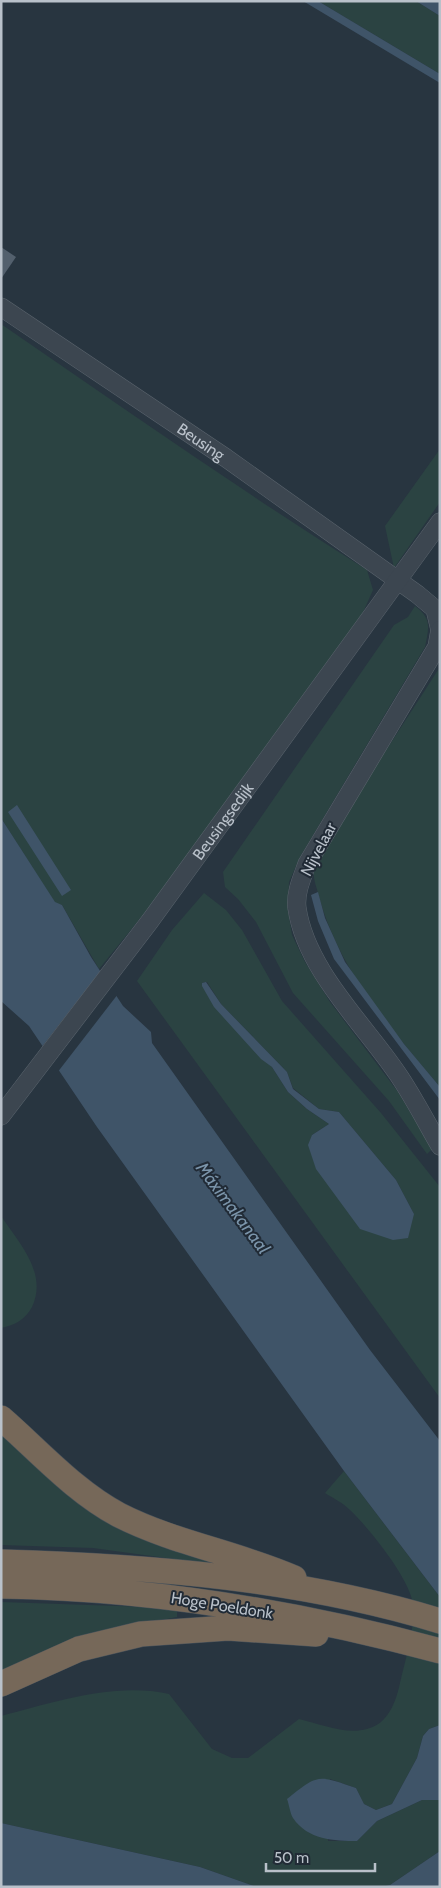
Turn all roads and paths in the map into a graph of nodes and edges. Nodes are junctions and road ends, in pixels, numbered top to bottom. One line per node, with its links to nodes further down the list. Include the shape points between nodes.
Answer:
1 (1, 307): 3 (street, Beusing, via 226,458)
2 (440, 522): 3 (street, Beusingsedijk)
3 (398, 582): 4 (street, Nijvelaar, via 435,609); 5 (street, Beusingsedijk, via 150,921)
4 (440, 630): 6 (street, Nijvelaar, via 437,647 307,864 298,887 297,907 315,957 339,998 398,1074)
5 (2, 1114)
6 (440, 1146)
7 (1, 1418): 10 (highway, via 80,1489 118,1514 210,1550 277,1570)
8 (1, 1562): 10 (highway, Hoge Poeldonk, via 180,1573)
9 (1, 1586): 12 (highway, Hoge Poeldonk, via 92,1589 181,1598)
10 (333, 1595): 11 (highway, Hoge Poeldonk)
11 (440, 1621)
12 (368, 1632): 13 (highway, Hoge Poeldonk); 14 (highway, via 331,1635 228,1628 141,1634 79,1650)
13 (440, 1652)
14 (1, 1684)

